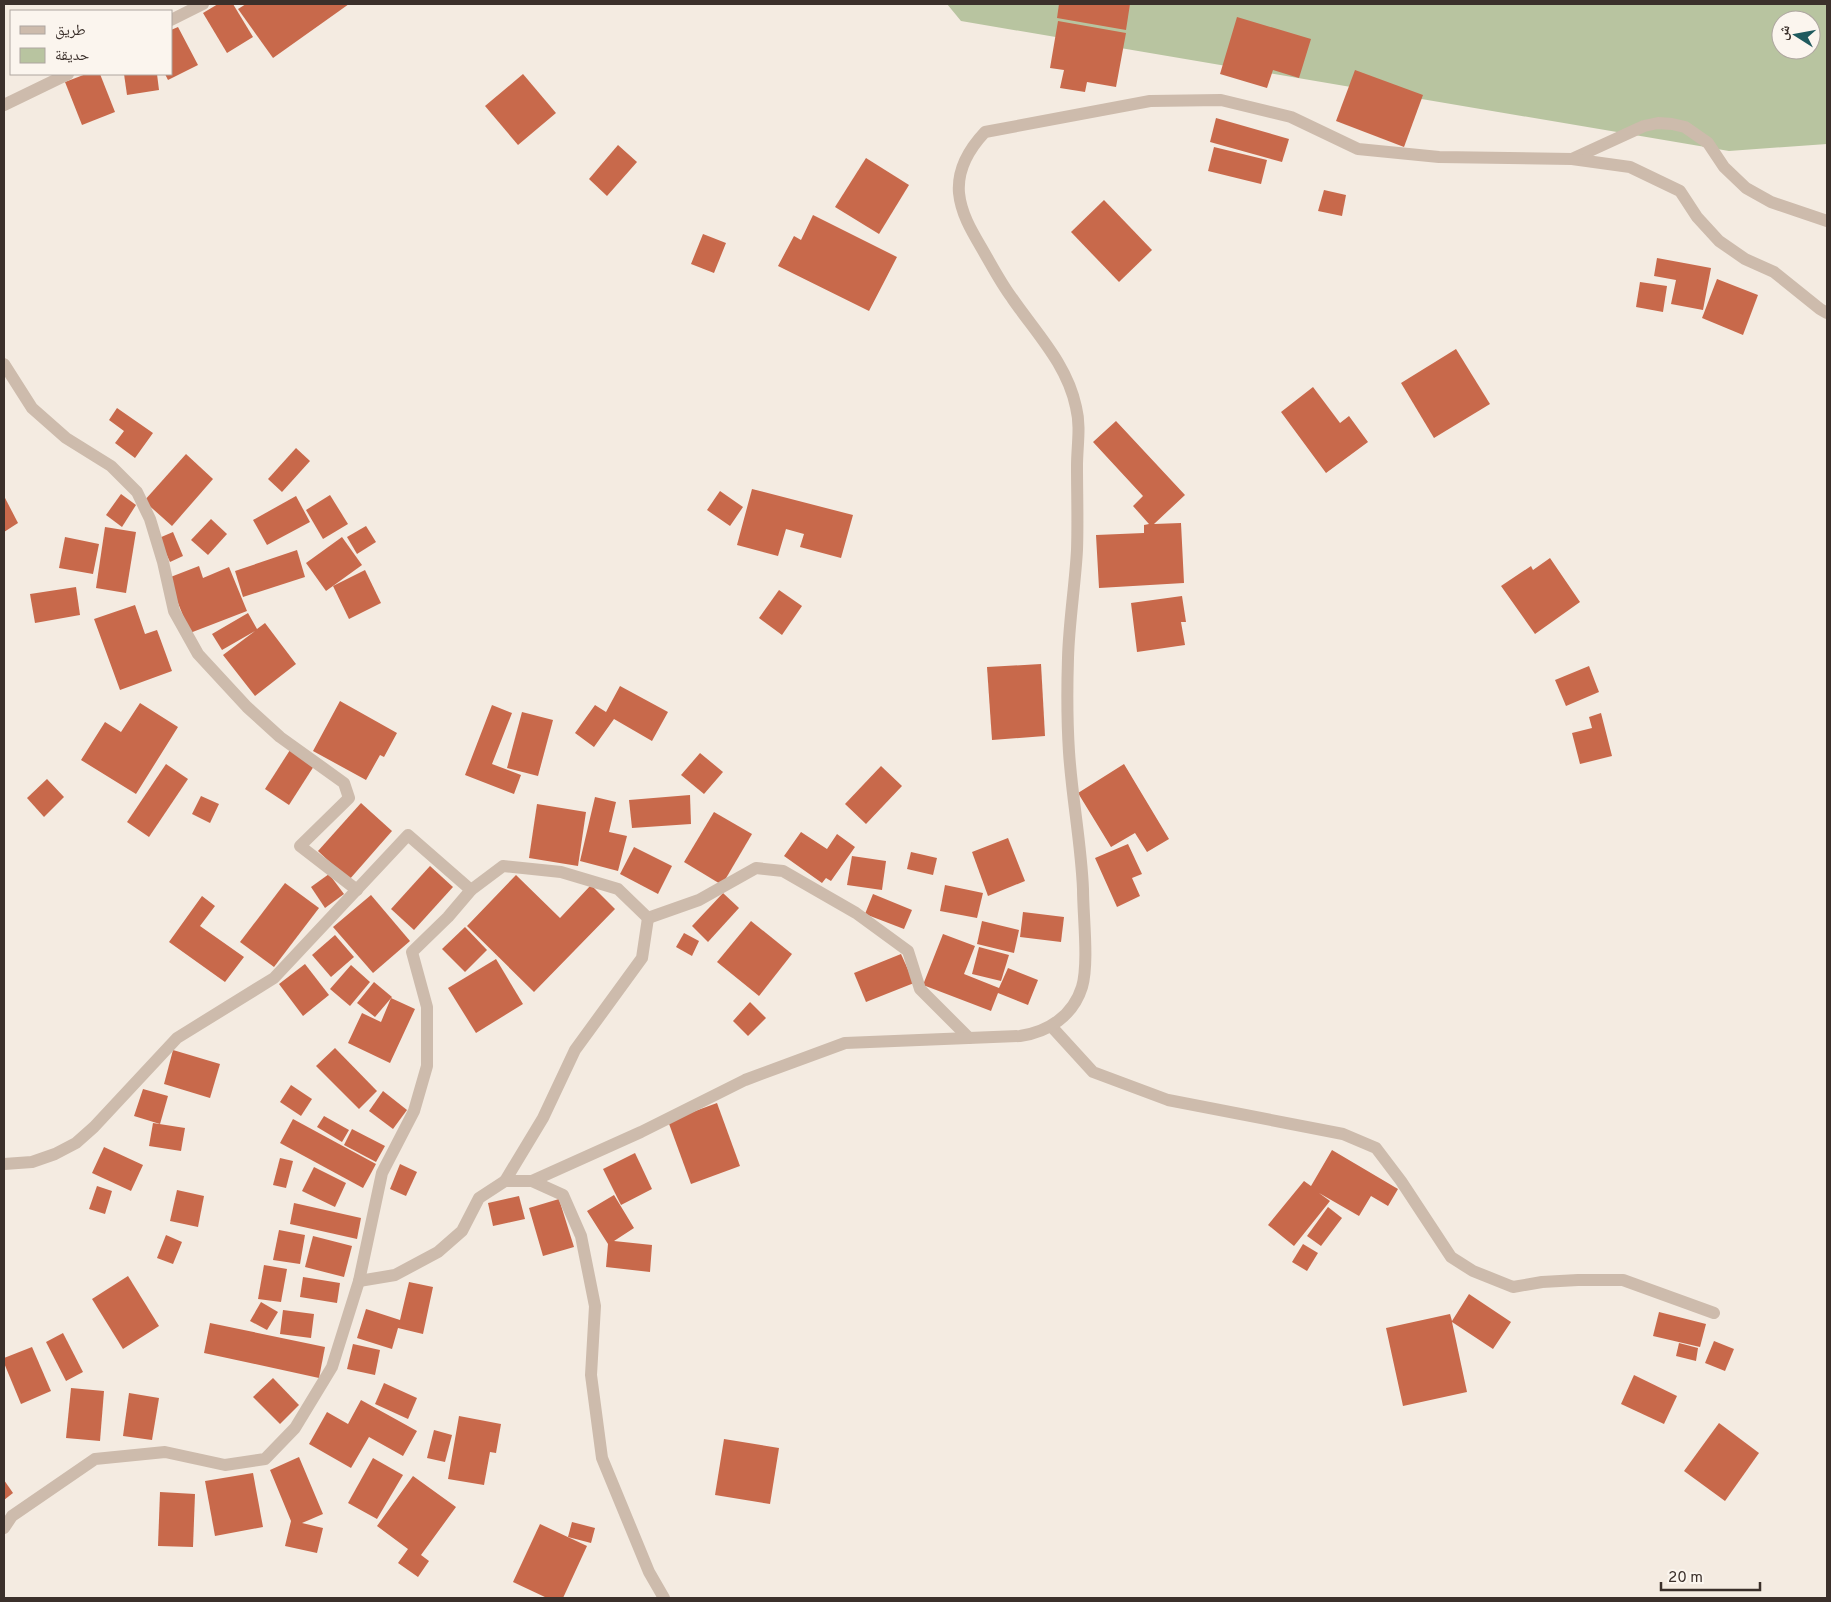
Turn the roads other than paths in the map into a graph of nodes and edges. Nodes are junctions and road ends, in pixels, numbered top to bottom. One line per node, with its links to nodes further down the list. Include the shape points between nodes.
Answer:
1 (203, 4): 2 (street)
2 (172, 20)
3 (66, 75): 4 (street)
4 (4, 105)
5 (1572, 159): 6 (street, via 1644,126 1658,123 1685,127 1708,143 1724,167 1746,188 1771,202); 7 (street, via 1630,167 1680,190 1697,217 1719,241 1745,259 1774,272); 12 (street, via 1440,157 1358,149 1291,117 1221,100 1150,100 985,132 973,144 960,175 962,209 1010,296 1069,383 1080,435 1077,550 1068,659 1069,752 1082,877 1084,972 1074,1003)
6 (1827, 220)
7 (1827, 313)
8 (4, 364): 9 (street, via 32,408 66,438 111,466 137,492 150,519 174,610 198,654 246,707 280,737 344,783 349,798 300,846)
9 (357, 890): 10 (street, via 408,835); 14 (street, via 274,978 177,1038 76,1143 32,1162)
10 (471, 890): 11 (street, via 503,866 561,872 618,889); 17 (street, via 412,952 427,1007 428,1066 414,1111 382,1173)
11 (648, 918): 13 (street, via 699,900 756,868 783,871 856,913 908,951 920,989); 16 (street, via 642,958 575,1050 543,1118)
12 (1051, 1026): 13 (street, via 1036,1034); 18 (street, via 1093,1072 1126,1085 1168,1100 1343,1134 1376,1148 1402,1181 1451,1257 1473,1272 1513,1286 1623,1280)
13 (969, 1038): 15 (street, via 844,1043 745,1080 641,1132)
14 (4, 1164)
15 (532, 1180): 16 (street); 20 (street, via 563,1195 582,1236 595,1306 592,1375 602,1458 649,1572)
16 (505, 1181): 17 (street, via 479,1198 462,1231 438,1252 395,1275)
17 (359, 1281): 19 (street, via 332,1367 295,1428 265,1459 226,1465 165,1452 95,1459 12,1516)
18 (1714, 1313)
19 (4, 1528)
20 (664, 1598)

